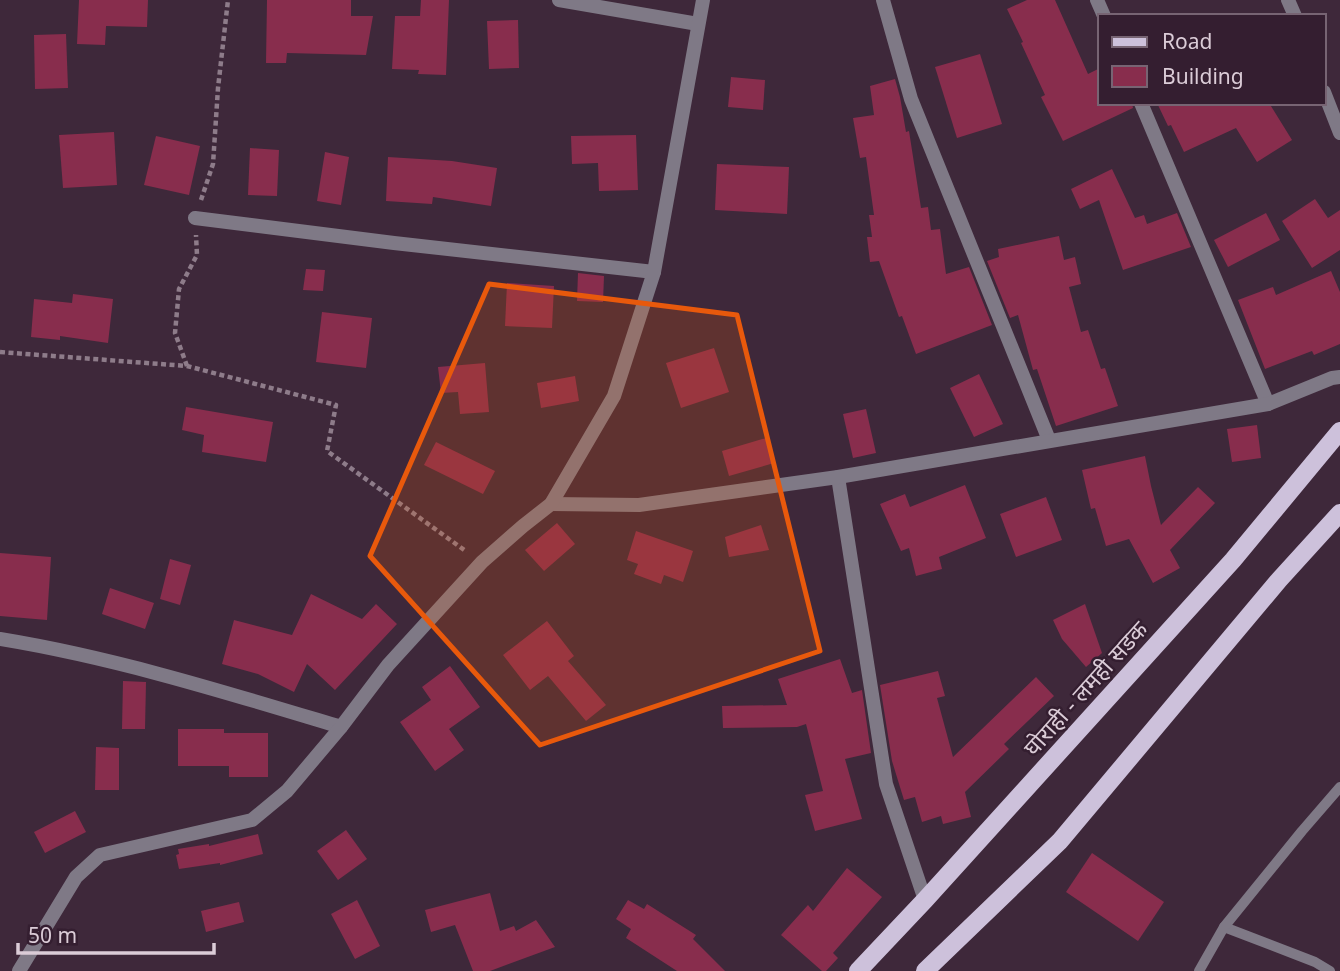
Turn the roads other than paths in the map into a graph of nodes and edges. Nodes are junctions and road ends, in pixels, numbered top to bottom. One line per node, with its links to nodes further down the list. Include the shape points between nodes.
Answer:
1 (559, 0): 4 (street)
2 (703, 0): 4 (street)
3 (883, 0): 13 (street, via 911,99)
4 (698, 24): 9 (street)
5 (1326, 97): 7 (street)
6 (1142, 105): 11 (street)
7 (1340, 133)
8 (195, 218): 9 (street)
9 (654, 272): 15 (street, via 614,396)
10 (1340, 377): 11 (street)
11 (1268, 404): 13 (street)
12 (1340, 431): 20 (main road, घोराही - लमही सडक, via 1233,560)
13 (1049, 440): 14 (street)
14 (838, 477): 15 (street, via 639,505); 20 (street, via 886,784)
15 (551, 504): 18 (street, via 482,562 388,665)
16 (1340, 513): 24 (main road, via 1060,841)
17 (0, 639): 18 (street, via 151,670)
18 (341, 727): 22 (street, via 288,791 252,820 100,855 76,877)
19 (1340, 787): 21 (lane)
20 (925, 900): 23 (main road, घोराही - लमही सडक)
21 (1224, 927): 25 (lane); 26 (lane)
22 (19, 971)
23 (858, 971)
24 (925, 971)
25 (1199, 971)
26 (1330, 971)

